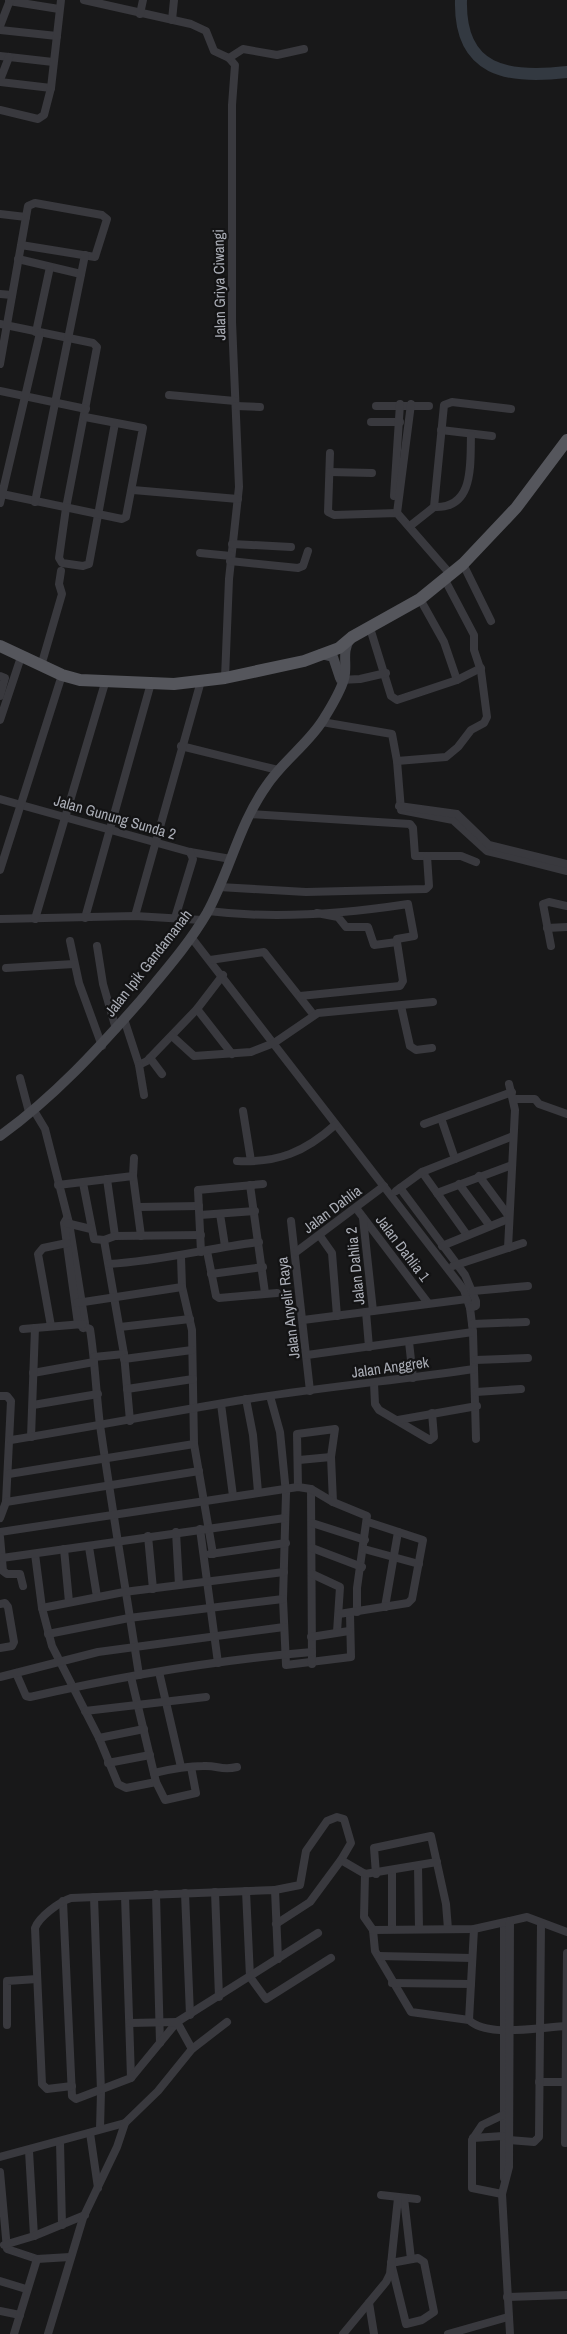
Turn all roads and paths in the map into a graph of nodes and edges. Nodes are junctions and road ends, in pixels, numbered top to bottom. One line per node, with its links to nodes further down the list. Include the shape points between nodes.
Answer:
1 (61, 0): 7 (street)
2 (84, 0): 6 (street)
3 (142, 0): 8 (street)
4 (174, 0): 9 (street)
5 (9, 1): 7 (street); 10 (street)
6 (110, 3): 8 (street)
7 (59, 9): 11 (street)
8 (140, 14): 9 (street)
9 (172, 20): 15 (street, via 206,31 214,51)
10 (1, 25): 11 (street)
11 (57, 36): 16 (street)
12 (304, 49): 15 (street, via 277,55 243,49)
13 (0, 56): 14 (street)
14 (9, 57): 16 (street); 17 (street)
15 (229, 58): 37 (street, Jalan Griya Ciwangi, via 236,65 231,208)
16 (53, 62): 18 (street)
17 (0, 81): 18 (street)
18 (51, 88): 19 (street, via 41,118)
19 (0, 110)
20 (0, 214): 21 (street)
21 (26, 217): 22 (street); 23 (street, via 28,206 35,203 104,215 107,219 98,255)
22 (21, 245): 23 (street); 24 (street)
23 (85, 255): 26 (street)
24 (18, 259): 25 (street); 28 (street)
25 (50, 267): 26 (street); 30 (street)
26 (81, 274): 31 (street)
27 (0, 294): 28 (street)
28 (12, 295): 29 (street)
29 (4, 325): 30 (street); 32 (street)
30 (38, 332): 31 (street); 35 (street)
31 (69, 339): 36 (street); 44 (street, via 97,347)
32 (0, 364)
33 (0, 390): 35 (street)
34 (169, 394): 37 (street)
35 (27, 396): 36 (street); 56 (street)
36 (57, 403): 44 (street); 58 (street)
37 (236, 404): 42 (street); 57 (street, Jalan Griya Ciwangi, via 240,448)
38 (400, 404): 39 (street); 40 (street); 46 (street)
39 (411, 404): 41 (street); 61 (street)
40 (376, 406)
41 (429, 406)
42 (260, 407)
43 (511, 409): 48 (street, via 447,402)
44 (86, 413): 47 (street); 60 (street)
45 (370, 422): 46 (street)
46 (400, 422): 61 (street)
47 (115, 423): 55 (street, via 144,430); 62 (street)
48 (441, 430): 49 (street); 59 (street)
49 (471, 435): 50 (street); 59 (street, via 466,491 452,504)
50 (492, 436)
51 (567, 440): 69 (main road, via 516,508)
52 (330, 453): 53 (street)
53 (330, 472): 54 (street); 61 (street, via 328,512 332,515)
54 (372, 473)
55 (133, 490): 57 (street); 62 (street, via 126,517)
56 (1, 499): 58 (street)
57 (238, 499): 64 (street, Jalan Griya Ciwangi)
58 (35, 502): 60 (street)
59 (434, 507): 63 (street)
60 (66, 508): 62 (street); 62 (street, via 59,558 62,563 83,567 89,564)
61 (395, 512): 63 (street)
62 (97, 514)
63 (410, 526): 71 (street)
64 (232, 544): 65 (street); 68 (street, Jalan Griya Ciwangi)
65 (291, 547)
66 (308, 551): 68 (street, via 303,566 298,568)
67 (200, 553): 68 (street)
68 (231, 558): 84 (street, Jalan Griya Ciwangi)
69 (463, 564): 71 (main road); 73 (street)
70 (61, 571): 79 (street, via 58,584 62,594)
71 (448, 577): 72 (main road); 80 (street, via 474,635 474,650)
72 (420, 599): 74 (main road); 85 (street, via 444,642)
73 (491, 621)
74 (370, 628): 75 (main road); 81 (street)
75 (352, 637): 77 (main road, via 339,648); 89 (street, Jalan Ipik Gandamanah, via 345,648)
76 (0, 646): 78 (main road)
77 (321, 654): 84 (main road); 89 (street, via 333,657)
78 (21, 657): 79 (main road); 91 (street)
79 (41, 666): 82 (main road)
80 (481, 668): 85 (street); 94 (street, via 486,721 471,730 446,758)
81 (386, 673): 85 (street, via 391,696 397,700); 89 (street)
82 (62, 675): 87 (main road); 97 (street)
83 (0, 676): 90 (street, via 5,678)
84 (225, 678): 86 (main road)
85 (457, 680)
86 (201, 681): 88 (main road); 93 (street)
87 (105, 683): 88 (main road); 99 (street)
88 (151, 683): 101 (street)
89 (341, 683): 92 (street, Jalan Ipik Gandamanah)
90 (0, 696)
91 (0, 720)
92 (322, 722): 94 (street, via 392,734); 95 (street, Jalan Ipik Gandamanah)
93 (181, 746): 95 (street); 102 (street)
94 (398, 761): 100 (street, via 399,806 407,813)
95 (278, 770): 98 (street, Jalan Ipik Gandamanah)
96 (0, 799): 97 (street, Jalan Gunung Sunda 2)
97 (20, 803): 99 (street, Jalan Gunung Sunda 2); 108 (street)
98 (250, 814): 104 (street, via 410,824 414,855); 105 (street, Jalan Ipik Gandamanah)
99 (65, 817): 101 (street, Jalan Gunung Sunda 2); 118 (street)
100 (455, 817): 107 (street, via 489,845); 109 (street, via 487,851)
101 (110, 829): 102 (street, Jalan Gunung Sunda 2); 115 (street)
102 (155, 842): 103 (street, Jalan Gunung Sunda 2); 114 (street)
103 (190, 852): 105 (street); 116 (street, Jalan Gunung Sunda 2, via 193,859)
104 (427, 856): 106 (street, via 461,856); 110 (street, via 427,888 306,892)
105 (231, 859): 110 (street, Jalan Ipik Gandamanah)
106 (476, 862)
107 (567, 864)
108 (0, 870)
109 (567, 871)
110 (219, 886): 113 (street, Jalan Ipik Gandamanah)
111 (567, 906): 120 (street, via 544,903)
112 (317, 914): 113 (street); 123 (street, via 338,917 346,927 368,927 374,945); 123 (street, via 408,904 414,936)
113 (205, 915): 116 (street); 121 (street, Jalan Ipik Gandamanah)
114 (135, 916): 115 (street); 116 (street)
115 (85, 918): 118 (street)
116 (175, 918)
117 (0, 919): 118 (street)
118 (35, 919)
119 (567, 927): 120 (street)
120 (547, 928): 125 (street)
121 (192, 935): 126 (street); 135 (street, Jalan Ipik Gandamanah)
122 (70, 941): 127 (street)
123 (397, 942): 130 (street, via 403,981 400,986)
124 (97, 946): 136 (street)
125 (551, 946)
126 (213, 959): 129 (street); 130 (street, via 264,952)
127 (74, 964): 128 (street); 139 (street)
128 (6, 968)
129 (222, 975): 133 (street); 138 (street)
130 (300, 996): 134 (street)
131 (433, 1002): 132 (street)
132 (401, 1006): 134 (street); 140 (street, via 410,1046 416,1050)
133 (197, 1009): 137 (street); 141 (street)
134 (313, 1014): 138 (street)
135 (124, 1019): 136 (street, Jalan Ipik Gandamanah); 143 (street)
136 (116, 1029): 139 (street, Jalan Ipik Gandamanah)
137 (172, 1036): 141 (street, via 194,1056); 142 (street)
138 (274, 1043): 141 (street); 153 (street)
139 (102, 1046): 148 (street, Jalan Ipik Gandamanah)
140 (432, 1048)
141 (232, 1054)
142 (150, 1058): 143 (street); 144 (street)
143 (139, 1065): 147 (street)
144 (162, 1074)
145 (20, 1078): 148 (street)
146 (512, 1091): 150 (street); 151 (street); 155 (street)
147 (144, 1095)
148 (31, 1110): 154 (street, Jalan Ipik Gandamanah); 168 (street, via 43,1122)
149 (243, 1111): 159 (street)
150 (567, 1114)
151 (441, 1118): 152 (street); 157 (street)
152 (424, 1124)
153 (335, 1125): 159 (street, via 293,1155); 170 (street)
154 (0, 1136)
155 (513, 1136): 157 (street); 160 (street)
156 (134, 1158): 162 (street)
157 (455, 1159): 161 (street)
158 (237, 1161): 159 (street)
159 (251, 1161)
160 (512, 1165): 163 (street); 179 (street)
161 (422, 1172): 171 (street); 172 (street)
162 (133, 1176): 164 (street); 174 (street)
163 (479, 1176): 167 (street); 179 (street)
164 (107, 1179): 165 (street); 187 (street)
165 (83, 1183): 168 (street); 184 (street)
166 (264, 1184): 169 (street)
167 (459, 1184): 172 (street); 183 (street)
168 (58, 1185): 181 (street)
169 (250, 1185): 176 (street, via 198,1190); 177 (street)
170 (384, 1186): 173 (street); 175 (street, Jalan Dahlia)
171 (400, 1188): 173 (street); 195 (street)
172 (436, 1193): 186 (street)
173 (392, 1194): 204 (street)
174 (139, 1207): 176 (street); 188 (street)
175 (356, 1208): 180 (street, Jalan Dahlia 1); 189 (street, Jalan Dahlia)
176 (199, 1211): 178 (street); 185 (street)
177 (255, 1211): 178 (street); 191 (street)
178 (220, 1214): 194 (street)
179 (508, 1217): 183 (street); 196 (street)
180 (363, 1218): 214 (street, Jalan Dahlia 1); 216 (street, Jalan Dahlia 2)
181 (67, 1221): 184 (street); 192 (street); 200 (street)
182 (291, 1221): 198 (street, Jalan Anyelir Raya)
183 (490, 1226): 186 (street)
184 (91, 1228): 190 (street, via 92,1237)
185 (201, 1235): 188 (street); 197 (street)
186 (468, 1235): 195 (street)
187 (115, 1236): 188 (street); 190 (street)
188 (141, 1236)
189 (320, 1236): 198 (street, Jalan Dahlia); 217 (street, via 332,1253)
190 (104, 1240): 201 (street)
191 (259, 1242): 194 (street); 203 (street)
192 (67, 1243): 200 (street); 222 (street, via 43,1248 38,1254)
193 (523, 1243): 196 (street)
194 (225, 1246): 197 (street)
195 (442, 1246): 202 (street)
196 (508, 1248): 202 (street)
197 (204, 1251): 199 (street); 205 (street)
198 (296, 1252): 219 (street, Jalan Anyelir Raya)
199 (181, 1257): 201 (street); 207 (street)
200 (73, 1262): 213 (street)
201 (109, 1264): 211 (street)
202 (456, 1265): 204 (street); 208 (street)
203 (263, 1267): 205 (street); 209 (street)
204 (448, 1269): 212 (street)
205 (211, 1274): 209 (street, via 219,1298)
206 (528, 1286): 208 (street)
207 (182, 1287): 211 (street); 218 (street)
208 (473, 1291): 215 (street, via 476,1304)
209 (265, 1293): 210 (street)
210 (277, 1293)
211 (114, 1297): 213 (street); 223 (street)
212 (467, 1299): 214 (street); 215 (street)
213 (78, 1303): 221 (street)
214 (428, 1303): 216 (street)
215 (470, 1308): 225 (street)
216 (369, 1312): 217 (street); 228 (street, Jalan Dahlia 2)
217 (338, 1316): 219 (street)
218 (190, 1319): 223 (street); 229 (street)
219 (303, 1320): 230 (street, Jalan Anyelir Raya)
220 (526, 1322): 225 (street)
221 (82, 1325): 222 (street); 233 (street, via 90,1329)
222 (51, 1326): 224 (street)
223 (120, 1327): 231 (street)
224 (35, 1328): 226 (street); 236 (street)
225 (473, 1328): 227 (street); 234 (street)
226 (23, 1329)
227 (409, 1342): 228 (street); 237 (street)
228 (369, 1347): 230 (street)
229 (192, 1350): 231 (street); 238 (street)
230 (307, 1355): 242 (street, Jalan Anyelir Raya)
231 (124, 1356): 233 (street); 240 (street)
232 (528, 1358): 234 (street)
233 (94, 1359): 236 (street); 244 (street)
234 (475, 1360): 235 (street)
235 (474, 1369): 237 (street, Jalan Anggrek); 243 (street)
236 (33, 1372): 249 (street)
237 (413, 1378): 239 (street, Jalan Anggrek)
238 (193, 1380): 240 (street); 251 (street)
239 (374, 1383): 242 (street, Jalan Anggrek); 253 (street, via 376,1407)
240 (128, 1389): 254 (street)
241 (521, 1389): 243 (street)
242 (310, 1391): 246 (street, Jalan Anggrek)
243 (476, 1392): 250 (street)
244 (98, 1394): 249 (street); 255 (street)
245 (0, 1396): 258 (street, via 11,1401)
246 (270, 1396): 247 (street, Jalan Anggrek); 267 (street, via 280,1432)
247 (246, 1400): 248 (street, Jalan Anggrek); 269 (street)
248 (221, 1404): 251 (street, Jalan Anggrek); 270 (street)
249 (33, 1405): 256 (street)
250 (477, 1406): 252 (street); 257 (street)
251 (192, 1410): 254 (street, Jalan Anggrek); 259 (street)
252 (432, 1413): 253 (street); 253 (street, via 434,1437 430,1440)
253 (398, 1420)
254 (130, 1421): 255 (street, Jalan Anggrek)
255 (100, 1424): 256 (street, Jalan Anggrek); 261 (street)
256 (31, 1437): 258 (street, Jalan Anggrek)
257 (476, 1439)
258 (10, 1440): 264 (street)
259 (194, 1444): 261 (street); 263 (street)
260 (331, 1457): 262 (street); 262 (street, via 337,1433 333,1429 297,1434); 273 (street)
261 (107, 1460): 264 (street); 265 (street)
262 (299, 1460): 266 (street)
263 (199, 1471): 265 (street); 271 (street)
264 (9, 1474): 272 (street)
265 (111, 1486): 272 (street); 274 (street)
266 (298, 1487): 267 (street); 268 (street)
267 (285, 1489): 269 (street); 276 (street)
268 (311, 1489): 273 (street); 278 (street)
269 (258, 1492): 270 (street)
270 (233, 1496): 271 (street)
271 (204, 1500): 274 (street); 279 (street)
272 (6, 1502): 275 (street)
273 (333, 1502): 277 (street, via 365,1514)
274 (115, 1514): 280 (street); 285 (street)
275 (0, 1518)
276 (285, 1518): 279 (street); 286 (street)
277 (368, 1522): 282 (street); 287 (street)
278 (312, 1523): 287 (street); 289 (street)
279 (204, 1529): 281 (street); 292 (street)
280 (0, 1532)
281 (176, 1532): 283 (street); 301 (street)
282 (399, 1532): 294 (street); 295 (street, via 423,1540)
283 (148, 1536): 285 (street); 302 (street)
284 (0, 1537): 293 (street)
285 (118, 1541): 288 (street); 303 (street)
286 (286, 1543): 292 (street); 297 (street)
287 (365, 1544): 294 (street); 296 (street)
288 (89, 1547): 290 (street); 304 (street)
289 (312, 1548): 296 (street); 298 (street)
290 (64, 1549): 291 (street); 306 (street)
291 (35, 1554): 293 (street); 309 (street)
292 (209, 1554): 299 (street)
293 (2, 1558): 300 (street, via 4,1572 20,1574)
294 (393, 1558): 295 (street); 308 (street)
295 (419, 1564): 308 (street, via 410,1602)
296 (362, 1567): 311 (street)
297 (284, 1572): 299 (street); 305 (street)
298 (312, 1574): 312 (street, via 338,1585); 319 (street)
299 (209, 1582): 301 (street); 310 (street)
300 (22, 1586)
301 (179, 1586): 302 (street)
302 (153, 1589): 303 (street)
303 (124, 1592): 304 (street); 313 (street)
304 (97, 1597): 306 (street)
305 (283, 1599): 310 (street); 314 (street)
306 (69, 1602): 309 (street)
307 (0, 1604): 321 (street, via 9,1607 14,1642)
308 (384, 1607): 311 (street)
309 (42, 1608): 317 (street)
310 (212, 1609): 313 (street); 318 (street)
311 (354, 1613): 312 (street); 315 (street)
312 (339, 1614): 316 (street)
313 (129, 1618): 317 (street); 320 (street)
314 (284, 1626): 318 (street); 323 (street)
315 (349, 1631): 316 (street); 326 (street, via 351,1657)
316 (337, 1632): 319 (street)
317 (48, 1634): 324 (street)
318 (213, 1635): 320 (street); 325 (street)
319 (311, 1637): 322 (street)
320 (134, 1647): 324 (street); 329 (street)
321 (0, 1648)
322 (312, 1652): 323 (street); 326 (street)
323 (285, 1654): 325 (street); 326 (street, via 288,1666)
324 (60, 1661): 328 (street); 331 (street)
325 (219, 1663): 327 (street)
326 (312, 1664)
327 (159, 1672): 329 (street); 333 (street)
328 (16, 1673): 330 (street); 331 (street, via 27,1697)
329 (135, 1676): 331 (street); 334 (street)
330 (0, 1677)
331 (73, 1686): 335 (street)
332 (206, 1697): 333 (street)
333 (167, 1701): 334 (street); 340 (street)
334 (138, 1703): 335 (street); 336 (street)
335 (84, 1711): 337 (street)
336 (144, 1729): 337 (street); 338 (street)
337 (99, 1738): 339 (street)
338 (150, 1755): 339 (street); 343 (street)
339 (108, 1763): 343 (street, via 121,1787)
340 (181, 1767): 341 (street); 343 (street)
341 (191, 1767): 342 (street); 343 (street, via 195,1794 165,1800)
342 (237, 1767)
343 (155, 1777)
344 (344, 1862): 348 (street); 350 (street, via 351,1843 344,1819 337,1817 327,1821 306,1851 300,1885); 359 (street, via 310,1902)
345 (437, 1862): 346 (street); 349 (street, via 429,1835 373,1849); 363 (street)
346 (418, 1866): 347 (street); 362 (street)
347 (392, 1871): 349 (street); 361 (street)
348 (364, 1873): 349 (street); 365 (street, via 364,1917)
349 (376, 1874)
350 (275, 1890): 351 (street); 359 (street)
351 (246, 1891): 352 (street); 373 (street)
352 (215, 1892): 353 (street); 377 (street)
353 (185, 1893): 354 (street); 378 (street)
354 (156, 1894): 355 (street); 380 (street)
355 (125, 1896): 356 (street); 383 (street)
356 (94, 1897): 357 (street); 394 (street)
357 (63, 1901): 374 (street, via 35,1925); 393 (street)
358 (507, 1922): 360 (street, via 532,1917); 364 (street); 387 (street)
359 (276, 1924): 372 (street)
360 (541, 1924): 366 (street); 386 (street)
361 (393, 1929): 362 (street); 365 (street)
362 (419, 1929): 363 (street)
363 (448, 1929): 364 (street)
364 (474, 1929): 371 (street)
365 (373, 1930): 369 (street)
366 (567, 1932)
367 (318, 1933): 372 (street)
368 (567, 1953): 385 (street)
369 (379, 1956): 371 (street); 375 (street)
370 (331, 1958): 373 (street, via 268,2000)
371 (472, 1958): 376 (street)
372 (278, 1959): 373 (street)
373 (250, 1977): 377 (street)
374 (37, 1980): 384 (street, via 6,1981); 393 (street, via 42,2084 47,2089)
375 (392, 1983): 376 (street); 379 (street, via 411,2012)
376 (471, 1984): 379 (street)
377 (219, 1997): 378 (street)
378 (190, 2014): 381 (street)
379 (469, 2020): 387 (street, via 486,2030)
380 (159, 2022): 381 (street); 383 (street); 388 (street)
381 (177, 2022): 388 (street); 389 (street)
382 (227, 2022): 389 (street)
383 (130, 2023): 390 (street)
384 (8, 2025)
385 (567, 2026): 386 (street); 392 (street)
386 (538, 2028): 387 (street); 391 (street)
387 (505, 2030): 395 (street); 400 (street)
388 (160, 2043): 390 (street)
389 (192, 2049): 396 (street)
390 (131, 2078): 394 (street)
391 (539, 2082): 392 (street); 400 (street, via 539,2137 534,2142)
392 (566, 2082): 402 (street)
393 (72, 2086): 394 (street, via 76,2099)
394 (101, 2091): 397 (street)
395 (503, 2115): 399 (street, via 482,2125); 400 (street)
396 (125, 2123): 397 (street); 407 (street)
397 (99, 2129): 398 (street)
398 (90, 2133): 401 (street); 407 (street)
399 (473, 2138): 400 (street); 408 (street, via 472,2188)
400 (506, 2138): 408 (street, via 508,2167)
401 (60, 2142): 403 (street); 413 (street)
402 (565, 2143)
403 (30, 2151): 404 (street); 414 (street)
404 (0, 2157)
405 (0, 2172): 406 (street)
406 (1, 2186): 415 (street)
407 (98, 2189): 412 (street)
408 (502, 2194): 423 (street)
409 (381, 2195): 410 (street)
410 (401, 2198): 411 (street); 418 (street); 419 (street)
411 (417, 2199)
412 (86, 2215): 413 (street); 416 (street)
413 (62, 2225): 414 (street)
414 (34, 2236): 415 (street)
415 (4, 2245): 417 (street, via 9,2251)
416 (70, 2257): 417 (street); 429 (street)
417 (37, 2259): 421 (street)
418 (411, 2259): 419 (street); 419 (street, via 424,2262 434,2312 410,2324 403,2321)
419 (391, 2263): 424 (street, via 386,2282)
420 (0, 2281): 421 (street)
421 (26, 2289): 426 (street)
422 (567, 2295): 423 (street)
423 (507, 2297): 427 (street)
424 (369, 2303): 430 (street); 431 (street)
425 (0, 2311): 426 (street)
426 (20, 2315): 428 (street)
427 (508, 2317): 432 (street); 433 (street)
428 (14, 2334)
429 (48, 2334)
430 (343, 2334)
431 (374, 2334)
432 (448, 2334)
433 (510, 2334)

